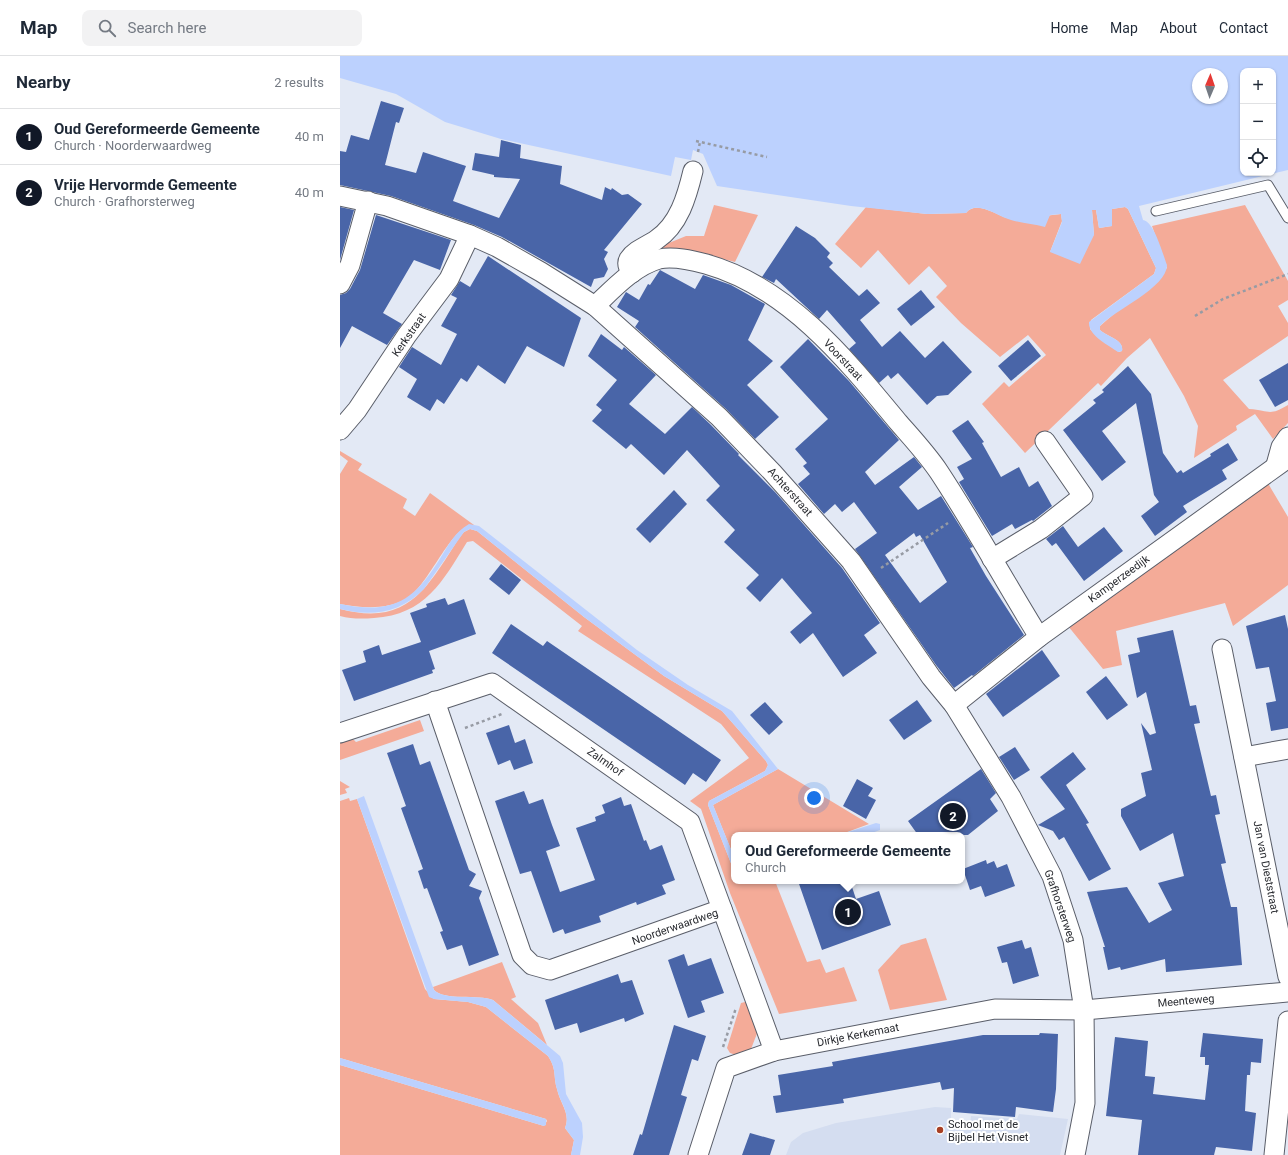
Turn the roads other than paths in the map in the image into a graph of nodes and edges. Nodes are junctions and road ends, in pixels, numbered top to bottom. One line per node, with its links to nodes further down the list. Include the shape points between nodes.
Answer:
1 (693, 171): 7 (street, via 688,194 679,214 657,240 632,254 628,267)
2 (340, 196): 3 (street)
3 (368, 201): 6 (street); 8 (street, via 350,265)
4 (1156, 211): 5 (lane, via 1268,185)
5 (1288, 218)
6 (470, 235): 9 (street, via 497,247); 10 (street, Kerkstraat, via 450,279 407,335 358,410)
7 (632, 273): 9 (street, Voorstraat); 14 (street, Voorstraat, via 649,262 686,259 736,274 773,294 831,346 879,398 938,471)
8 (340, 284)
9 (595, 306): 18 (street, Achterstraat, via 719,417 783,484 851,560 931,677)
10 (340, 430)
11 (1288, 437): 13 (street, via 1281,447)
12 (1046, 441): 14 (street, via 1083,496 1041,529)
13 (1282, 461): 15 (street, Kamperzeedijk)
14 (992, 559): 15 (street, Voorstraat)
15 (1039, 637): 18 (street, Kamperzeedijk)
16 (1222, 649): 21 (street, Jan van Dieststraat)
17 (435, 702): 19 (street, Zalmhof); 22 (street, Zalmhof, via 492,684 690,822); 22 (street, Noorderwaardweg, via 522,955 532,965 550,970)
18 (954, 705): 25 (street, Grafhorsterweg, via 1011,797 1052,876 1073,940)
19 (340, 733)
20 (1288, 749): 21 (street)
21 (1244, 757): 23 (street, Jan van Dieststraat)
22 (722, 909): 27 (street, Noorderwaardweg)
23 (1288, 977)
24 (1288, 992): 25 (street, Meenteweg)
25 (1084, 1010): 27 (street, Dirkje Kerkemaat, via 996,1009); 29 (street, Grafhorsterweg, via 1084,1103)
26 (1288, 1022): 30 (street)
27 (774, 1051): 28 (street, Dirkje Kerkemaat, via 726,1068)
28 (698, 1155)
29 (1075, 1155)
30 (1274, 1155)

